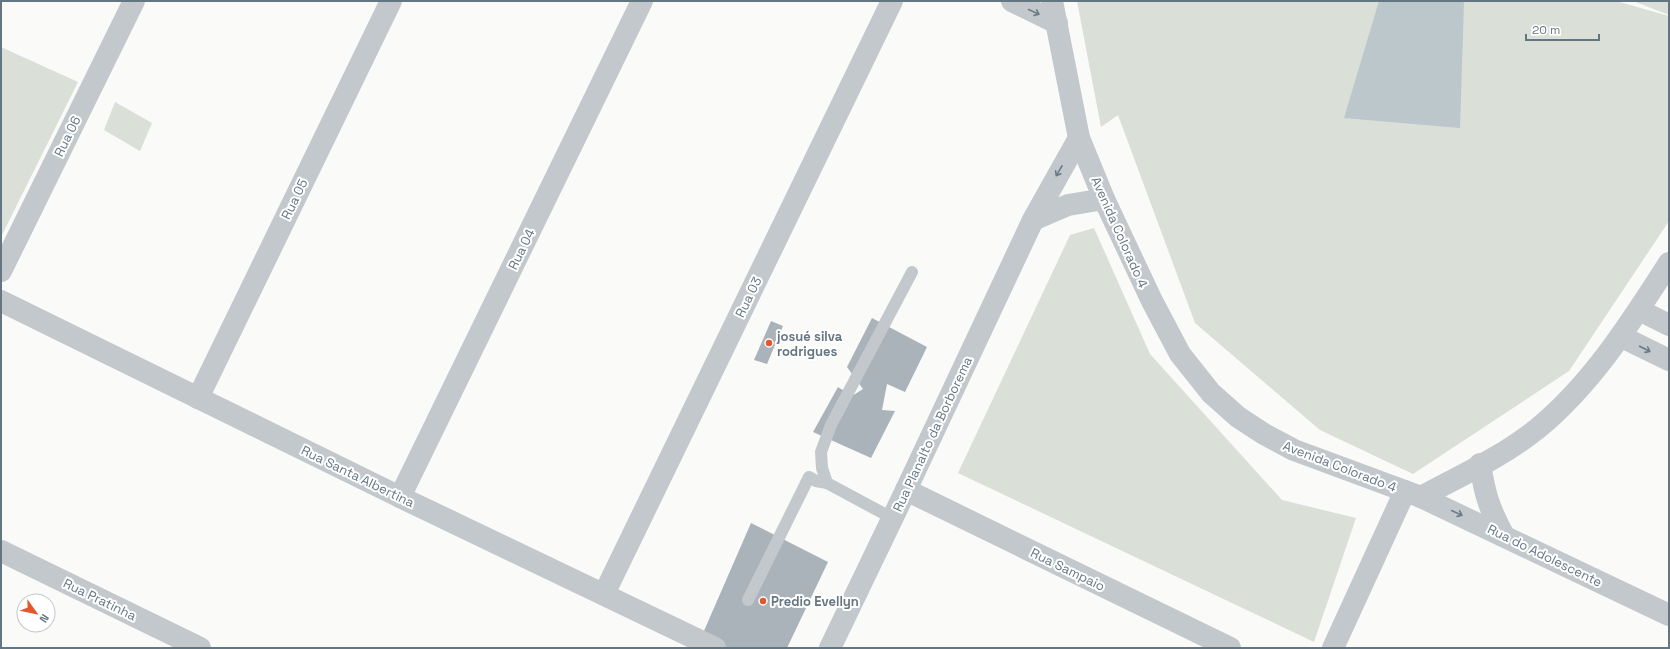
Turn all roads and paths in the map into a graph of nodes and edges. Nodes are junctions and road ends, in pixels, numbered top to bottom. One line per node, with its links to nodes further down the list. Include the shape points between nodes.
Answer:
1 (134, 1): 12 (street, Rua 06)
2 (390, 1): 19 (street, Rua 05)
3 (642, 1): 24 (street, Rua 04)
4 (892, 1): 28 (street, Rua 03)
5 (1012, 1): 7 (street, one-way to 7)
6 (1052, 1): 7 (street, Avenida Colorado 4)
7 (1057, 23): 8 (street, Avenida Colorado 4)
8 (1079, 138): 9 (street, Avenida Colorado 4); 10 (street, Rua Planalto da Borborema, one-way to 10)
9 (1104, 199): 10 (street, via 1068,205); 23 (street, Avenida Colorado 4, via 1180,354 1210,393 1238,417 1294,450)
10 (1033, 220): 22 (street, Rua Planalto da Borborema)
11 (1669, 263): 15 (street)
12 (1, 271)
13 (912, 272): 21 (lane, via 831,425 821,452)
14 (1, 301): 19 (street, Rua Santa Albertina)
15 (1639, 310): 16 (street); 17 (street)
16 (1669, 325)
17 (1622, 337): 18 (street, one-way to 18); 20 (street, via 1562,407 1508,449)
18 (1669, 360)
19 (198, 398): 24 (street, Rua Santa Albertina)
20 (1480, 464): 23 (street); 26 (street, via 1488,503)
21 (826, 483): 25 (lane); 29 (lane, via 809,477)
22 (906, 490): 25 (street, Rua Planalto da Borborema); 34 (street, Rua Sampaio)
23 (1413, 494): 26 (street, Rua do Adolescente, one-way to 26); 35 (street)
24 (400, 497): 28 (street, Rua Santa Albertina)
25 (892, 518): 33 (street, Rua Planalto da Borborema)
26 (1504, 536): 30 (street, Rua do Adolescente)
27 (1, 551): 31 (street, Rua Pratinha)
28 (604, 594): 32 (street, Rua Santa Albertina)
29 (748, 600)
30 (1669, 614)
31 (200, 648)
32 (716, 648)
33 (830, 648)
34 (1230, 648)
35 (1333, 648)

